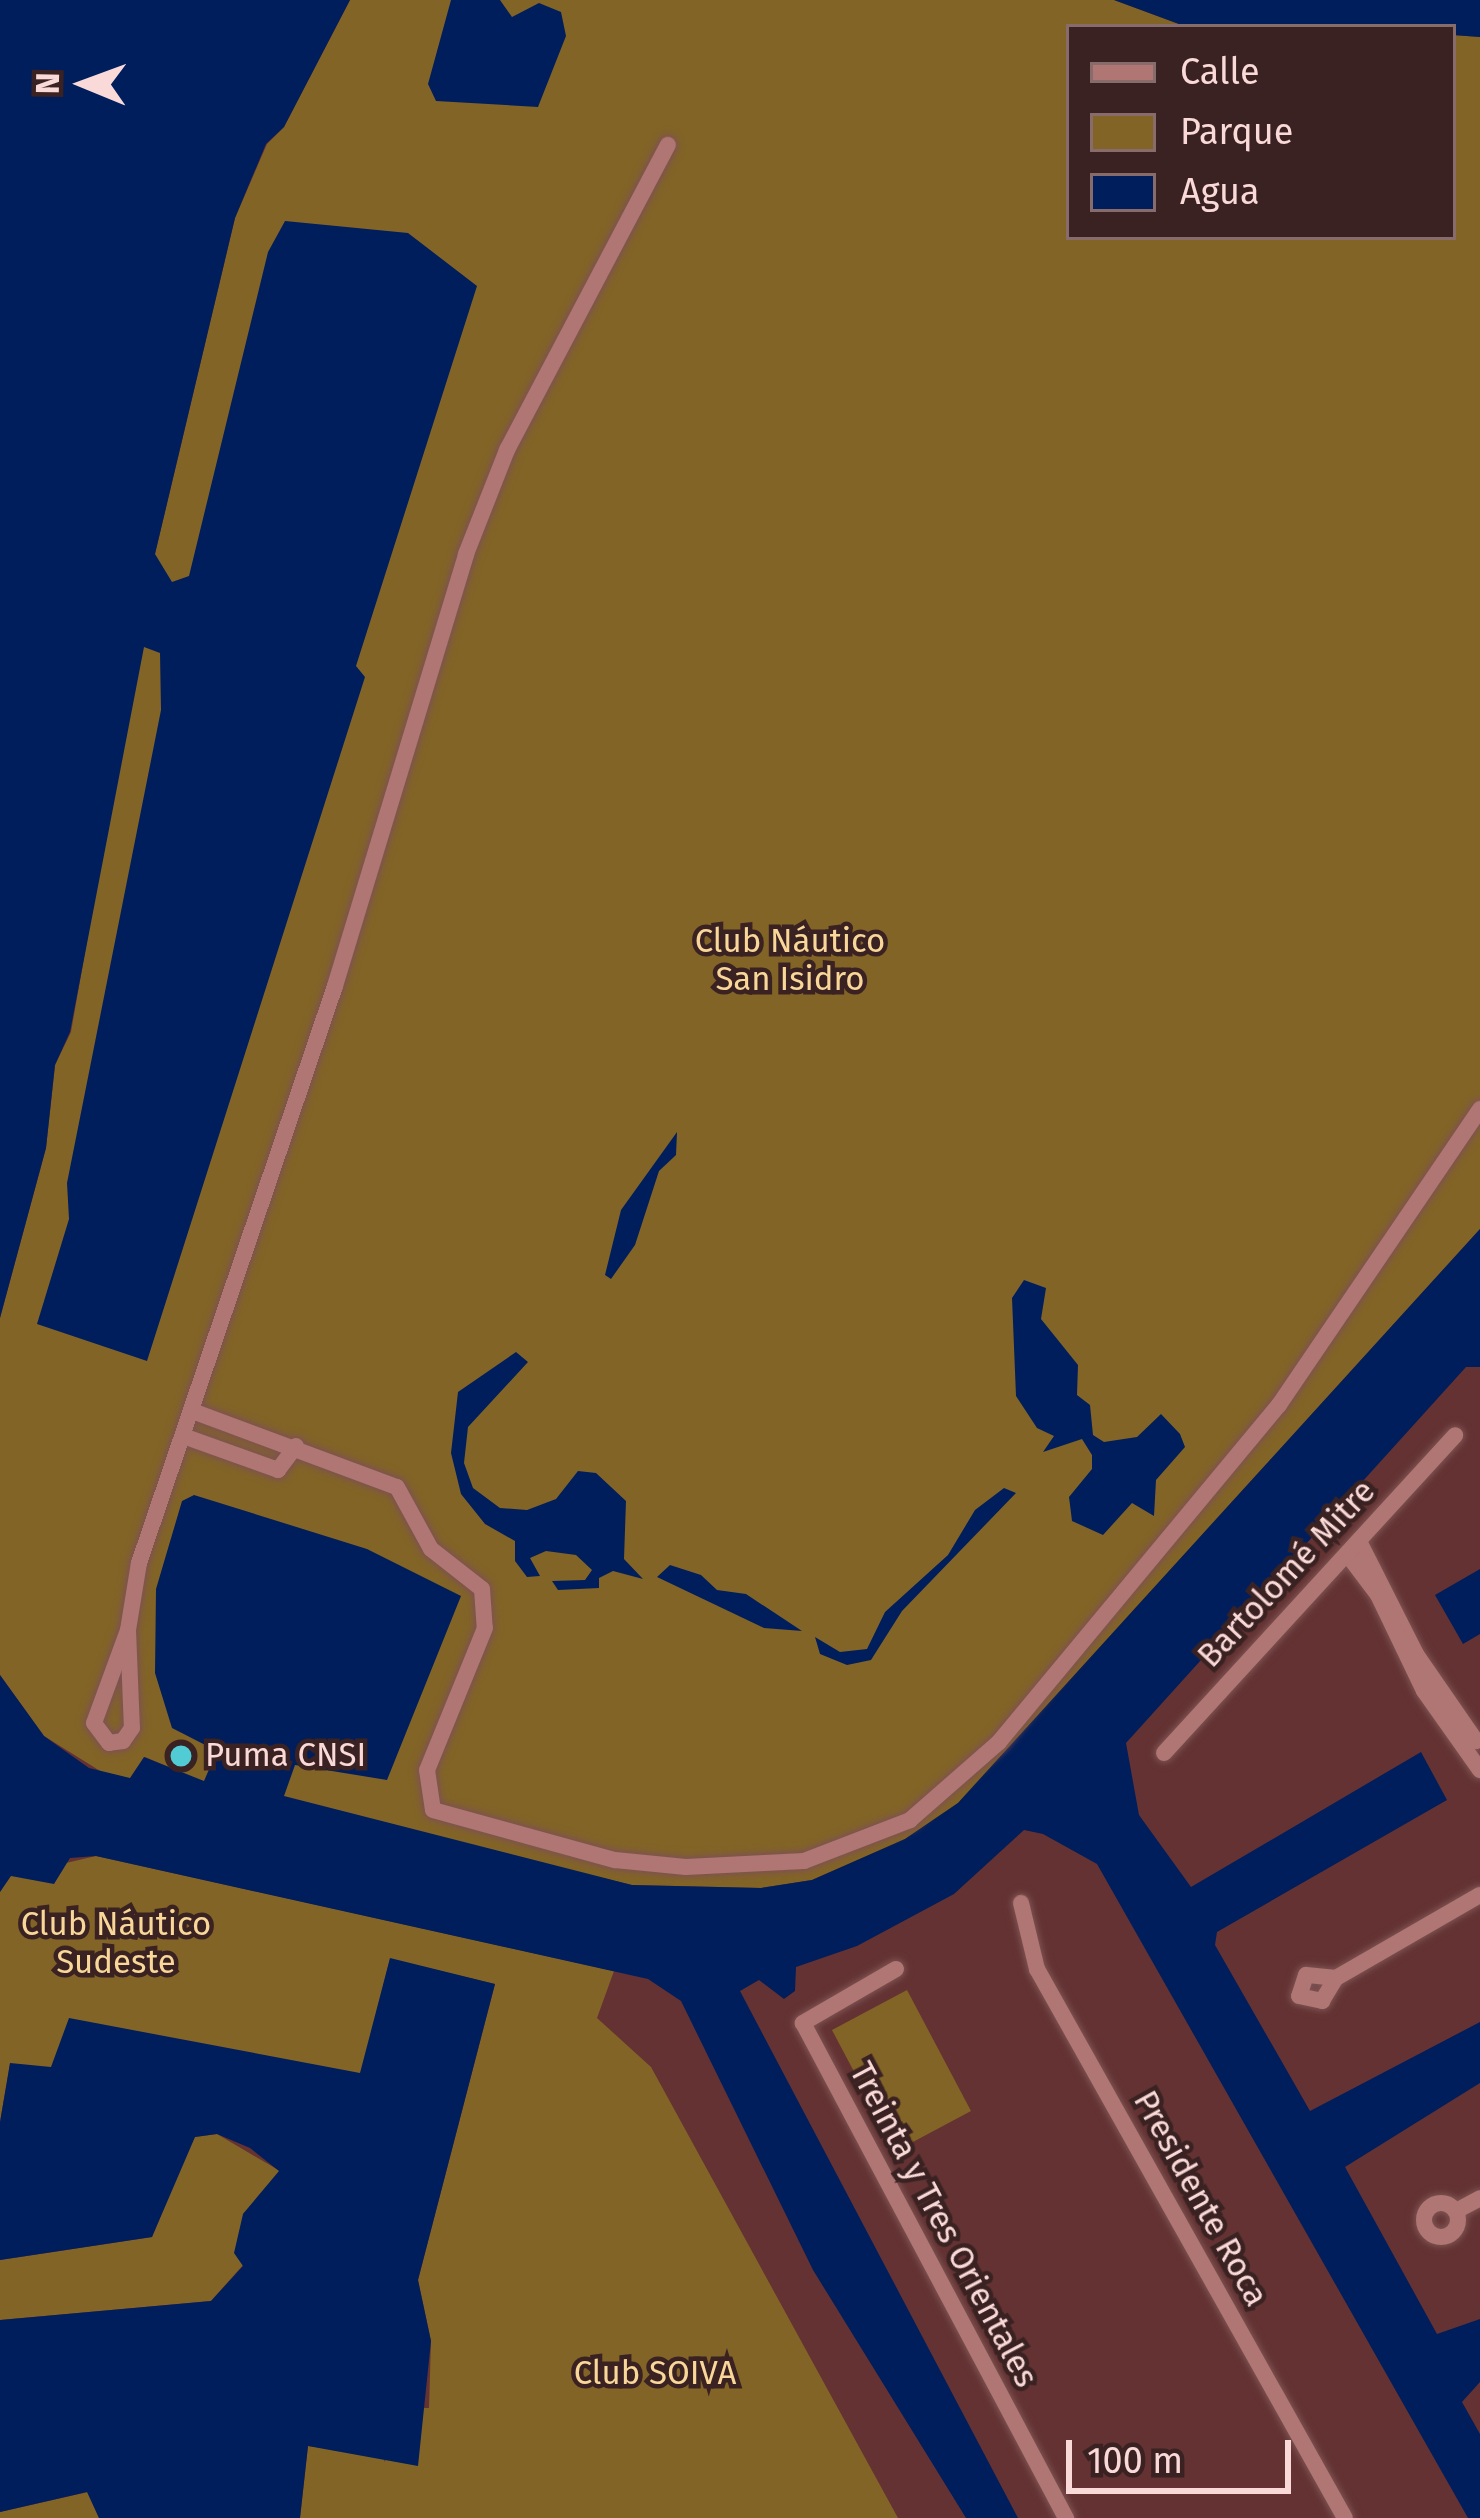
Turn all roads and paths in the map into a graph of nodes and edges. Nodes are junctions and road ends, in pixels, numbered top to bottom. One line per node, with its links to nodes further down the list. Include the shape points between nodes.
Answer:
1 (668, 145): 3 (street, via 507,451 466,554)
2 (1480, 1109): 6 (street, via 1279,1405 999,1742 910,1820 828,1855 778,1865 653,1865 433,1810 427,1770 485,1628 487,1600 476,1581 431,1549 397,1487)
3 (195, 1412): 5 (street); 6 (street)
4 (1455, 1435): 7 (street, Bartolomé Mitre)
5 (186, 1437): 6 (street, via 278,1470); 8 (street, via 139,1563)
6 (296, 1446)
7 (1353, 1548): 9 (street, via 1435,1706); 10 (street, Bartolomé Mitre)
8 (128, 1630): 8 (street, via 94,1724 110,1743 124,1741 132,1728)
9 (1478, 1748): 11 (street)
10 (1163, 1753)
11 (1480, 1770)
12 (1480, 1895): 15 (street)
13 (1021, 1903): 19 (street, Presidente Roca, via 1037,1969)
14 (896, 1969): 18 (street, Treinta y Tres Orientales, via 803,2023)
15 (1328, 1982)
16 (1480, 2198): 17 (street)
17 (1456, 2211)
18 (1066, 2518)
19 (1345, 2518)

